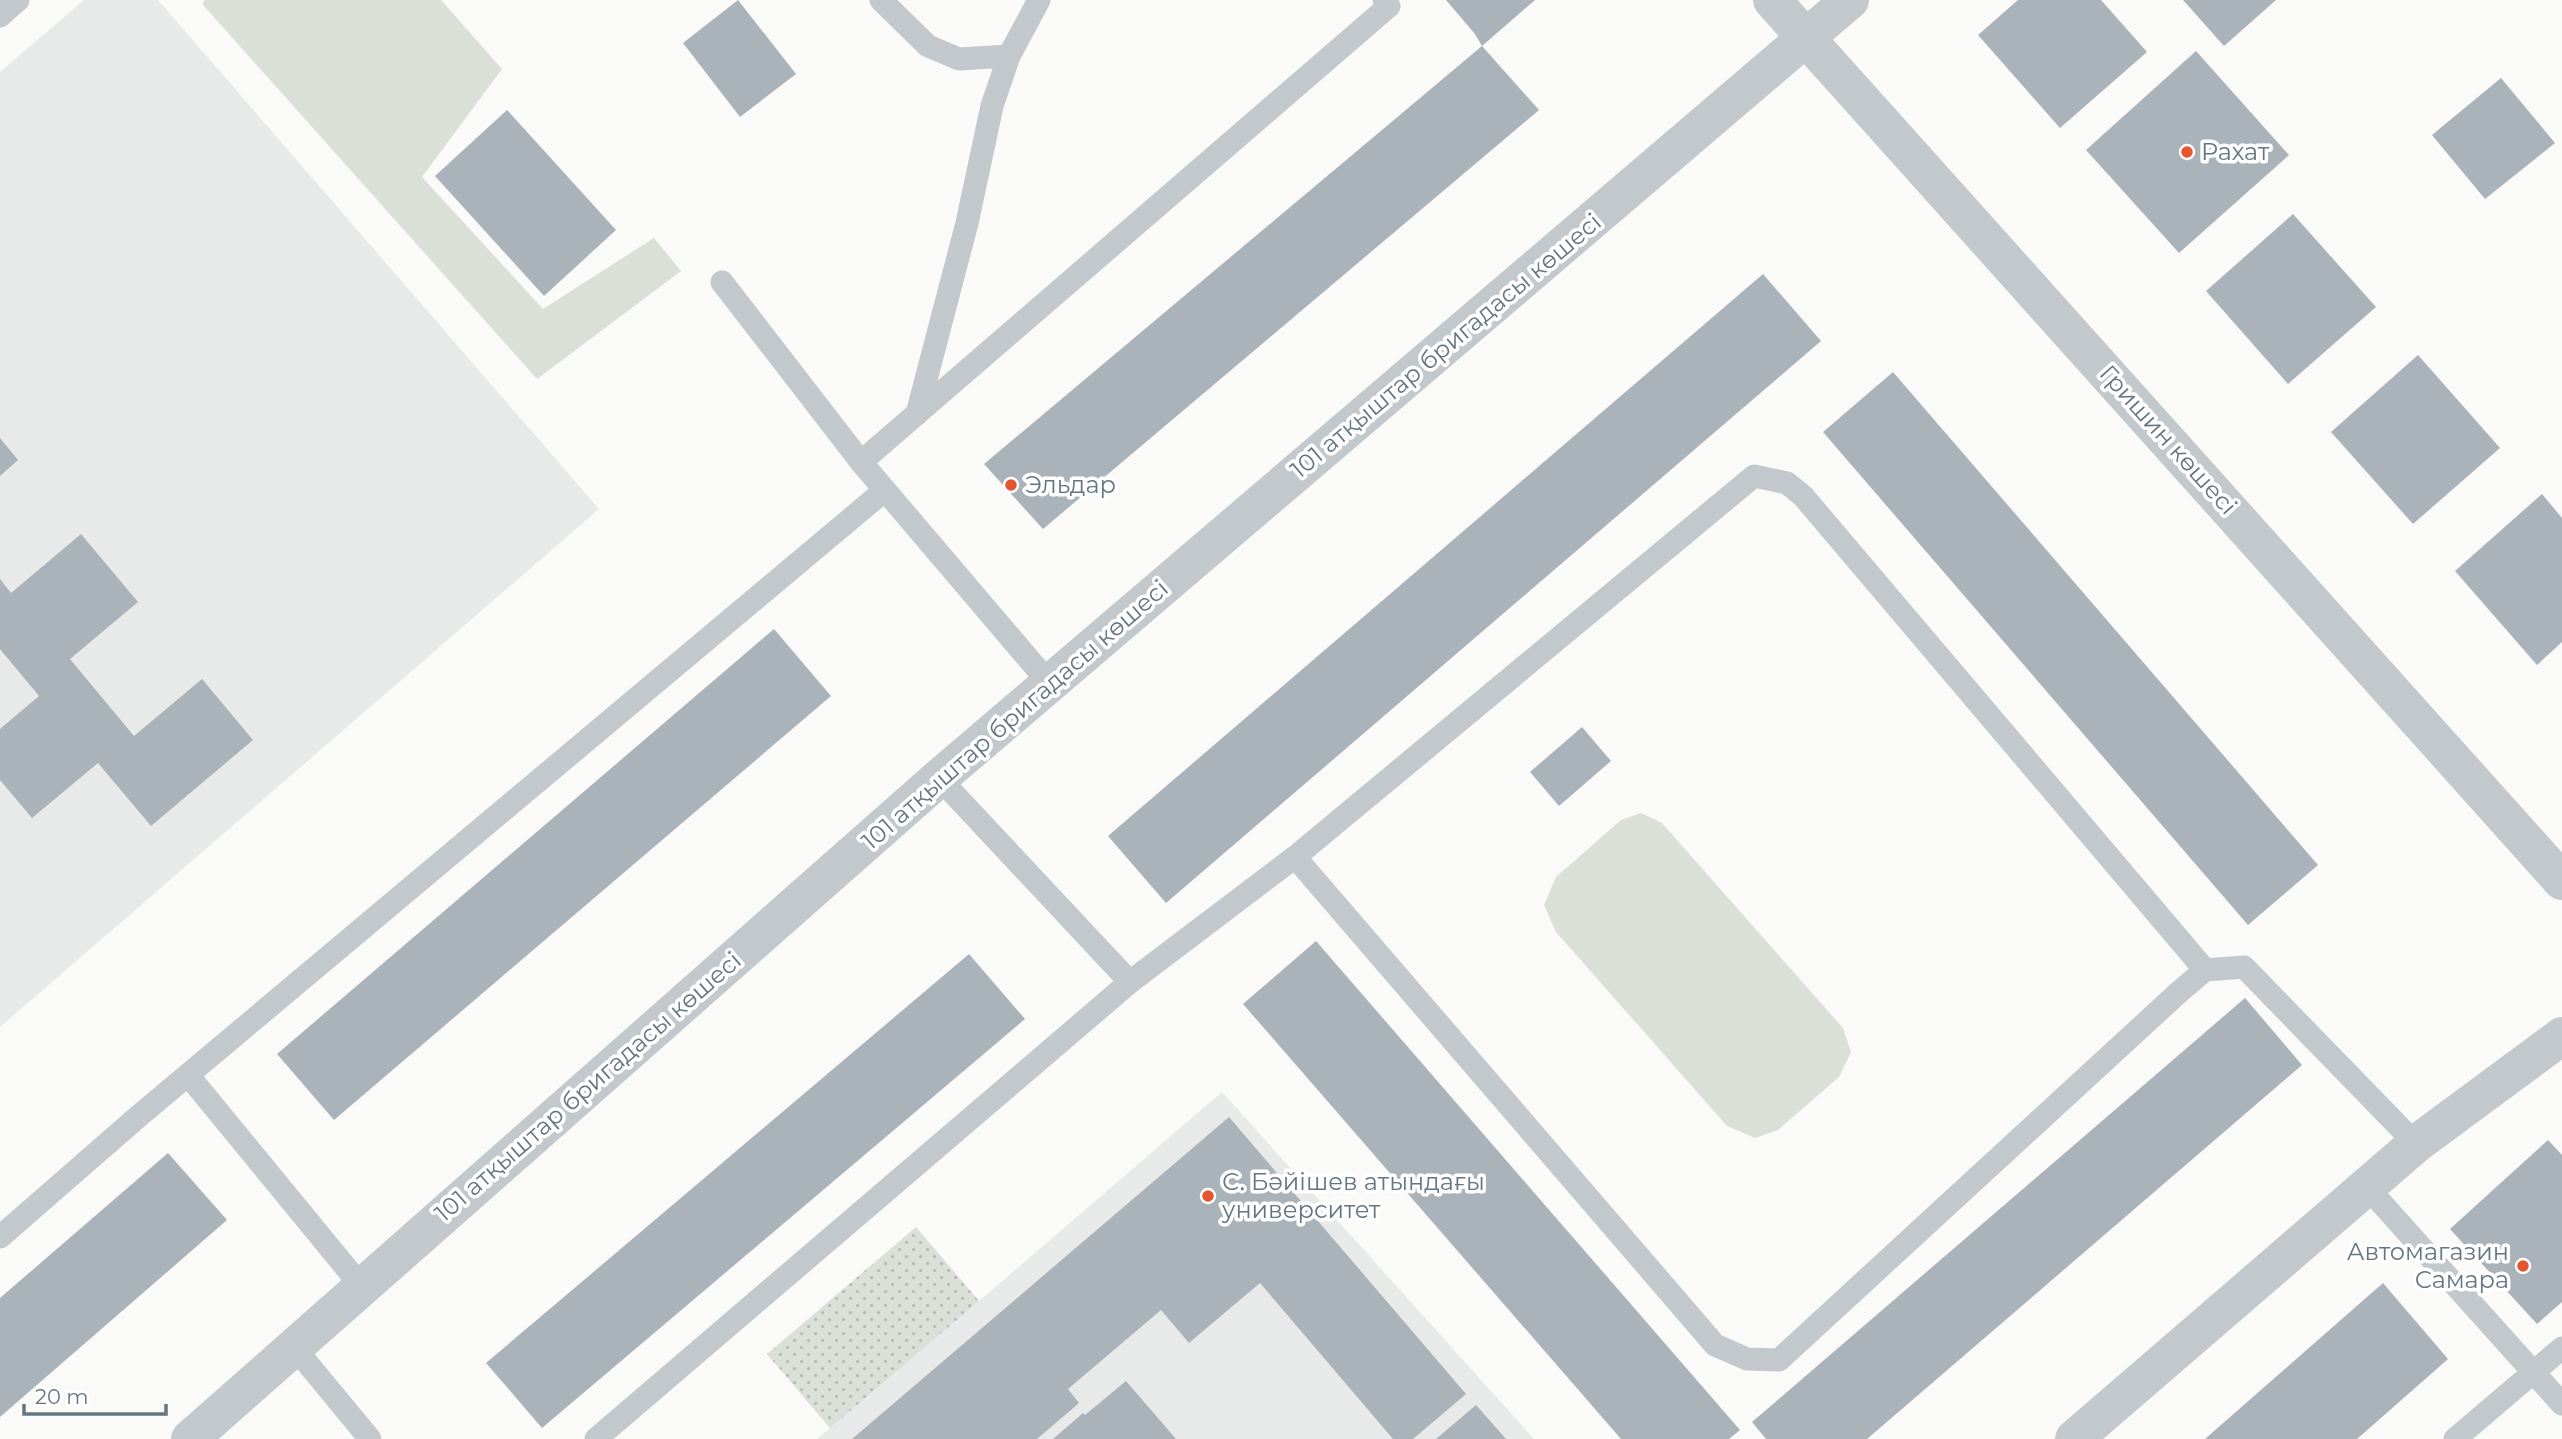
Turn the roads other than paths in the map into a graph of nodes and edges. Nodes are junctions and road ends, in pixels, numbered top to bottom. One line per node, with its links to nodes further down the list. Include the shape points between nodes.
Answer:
1 (18, 0): 7 (lane)
2 (881, 0): 9 (lane, via 928,46 959,59)
3 (1039, 0): 9 (lane)
4 (1384, 0): 11 (lane, via 1389,6)
5 (1772, 0): 8 (street, Гришин көшесі)
6 (1850, 0): 8 (street, 101 атқыштар бригадасы көшесі)
7 (0, 16)
8 (1807, 39): 14 (street, 101 атқыштар бригадасы көшесі); 17 (street, Гришин көшесі)
9 (1009, 56): 11 (lane, via 992,106)
10 (722, 282): 12 (lane)
11 (917, 414): 12 (lane)
12 (861, 462): 13 (lane)
13 (885, 490): 14 (lane); 21 (lane)
14 (1050, 684): 15 (street, 101 атқыштар бригадасы көшесі)
15 (939, 778): 19 (lane); 25 (street, 101 атқыштар бригадасы көшесі)
16 (1295, 857): 18 (lane, via 1754,476 1787,483 1803,496); 18 (lane, via 1715,1345 1747,1359 1779,1360); 19 (lane)
17 (2562, 881)
18 (2205, 971): 22 (lane, via 2244,967)
19 (1130, 982): 32 (lane)
20 (2562, 1036): 22 (street)
21 (188, 1075): 24 (lane); 25 (lane)
22 (2416, 1144): 23 (street)
23 (2367, 1187): 28 (lane); 33 (street)
24 (0, 1237)
25 (362, 1287): 26 (street, 101 атқыштар бригадасы көшесі)
26 (293, 1347): 30 (street, 101 атқыштар бригадасы көшесі); 31 (lane)
27 (2562, 1348): 28 (lane)
28 (2534, 1372): 29 (lane); 34 (lane)
29 (2562, 1404)
30 (190, 1439)
31 (370, 1439)
32 (596, 1439)
33 (2074, 1439)
34 (2455, 1439)

